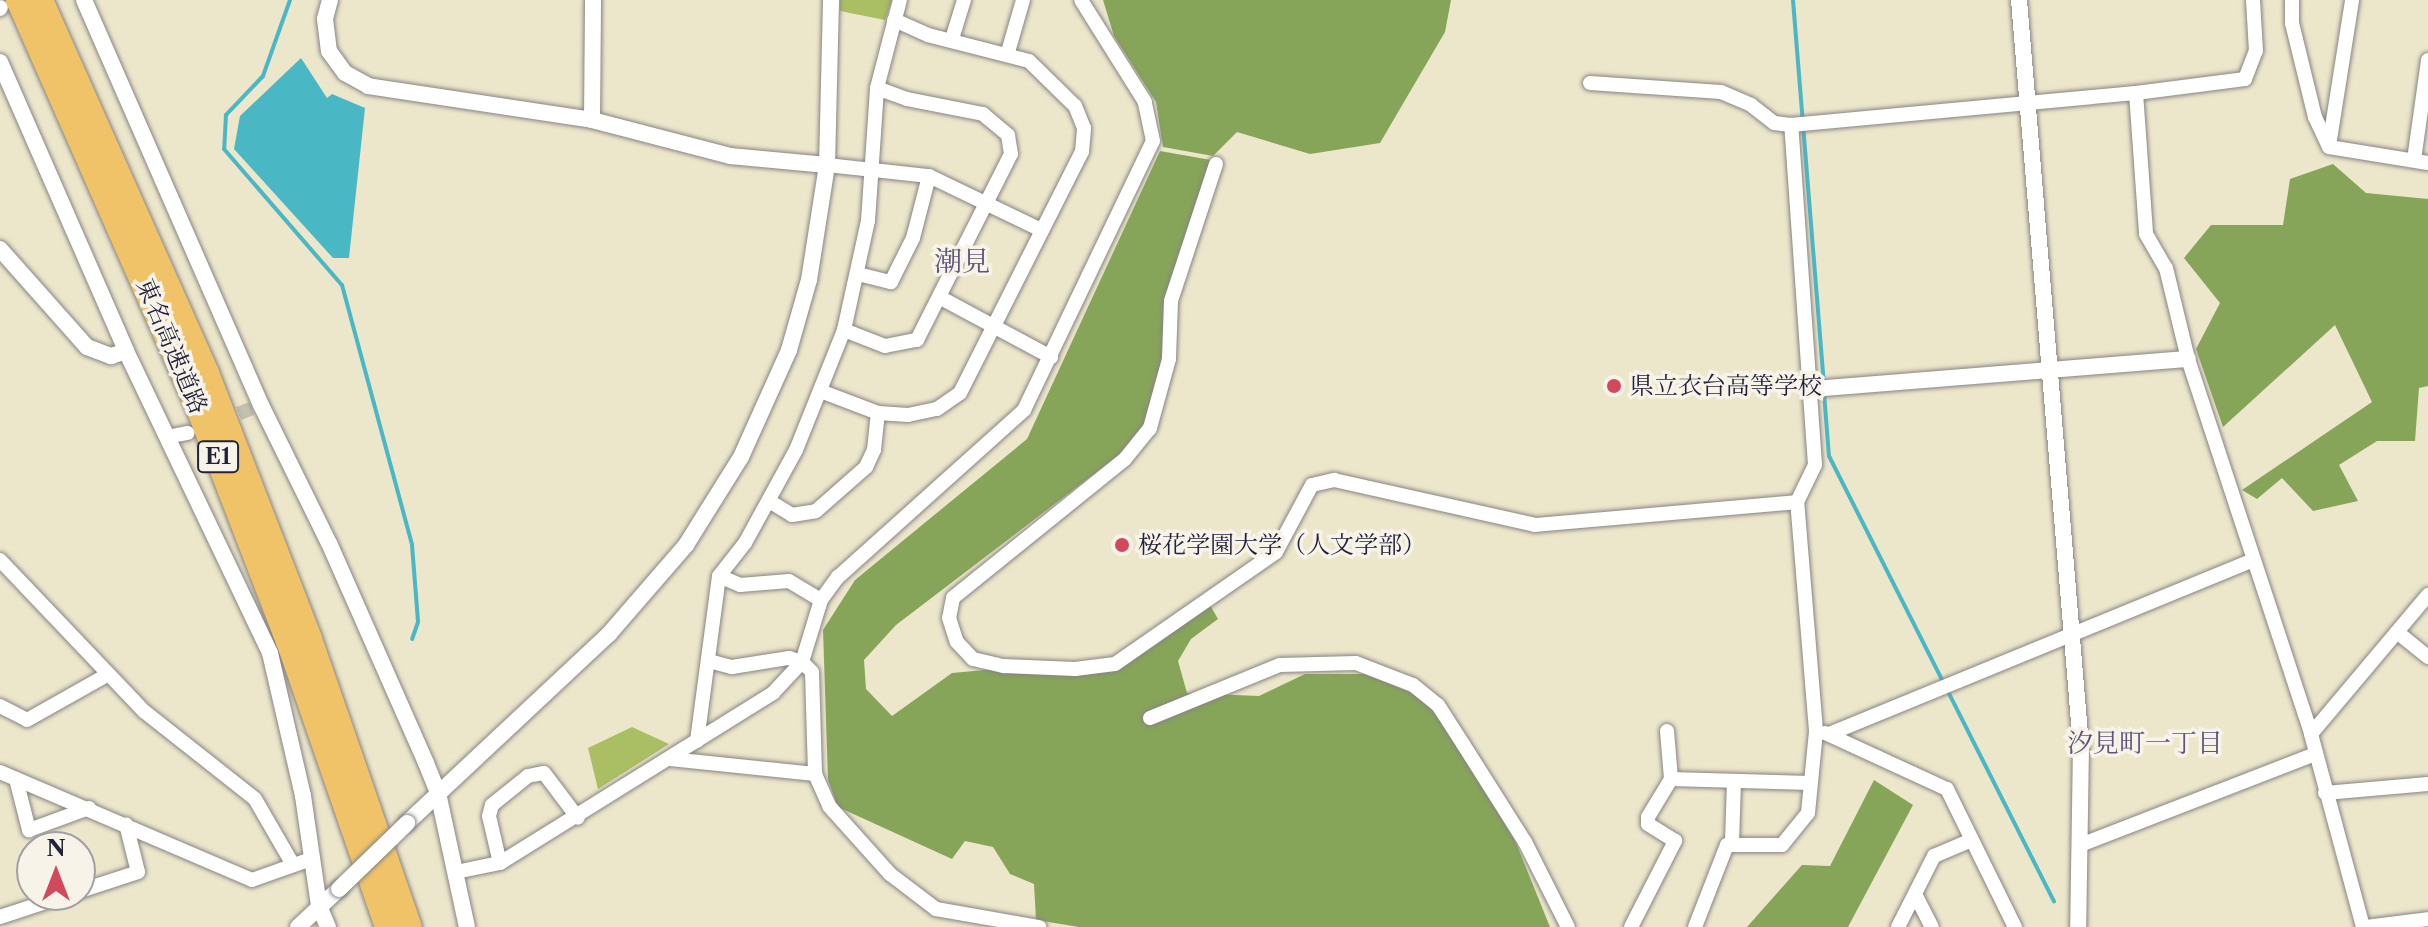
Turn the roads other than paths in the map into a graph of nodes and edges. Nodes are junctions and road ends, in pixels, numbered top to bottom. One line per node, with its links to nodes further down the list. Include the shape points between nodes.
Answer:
1 (18, 0): 94 (highway, 東名高速道路 / E1, via 208,432 288,641)
2 (41, 0): 95 (highway, 東名高速道路 / E1, via 207,373 310,639)
3 (84, 0): 76 (street)
4 (330, 0): 24 (street, via 325,19 329,51 357,81)
5 (593, 0): 24 (street)
6 (831, 0): 29 (street)
7 (900, 0): 15 (street)
8 (964, 0): 16 (street)
9 (1023, 0): 17 (street)
10 (1081, 0): 40 (street, via 1145,102 1153,141)
11 (2019, 0): 23 (street)
12 (2253, 0): 22 (street, via 2256,51 2245,79)
13 (2292, 0): 26 (street, via 2292,23)
14 (2352, 0): 26 (street)
15 (894, 20): 16 (street); 21 (street)
16 (952, 39): 17 (street)
17 (1008, 52): 33 (street, via 1054,81 1075,106 1084,128 1082,152)
18 (2428, 60): 27 (street)
19 (0, 62): 39 (street)
20 (1590, 83): 25 (street, via 1721,92 1774,123)
21 (877, 88): 30 (street); 32 (street, via 907,99 965,107 999,124 1011,154)
22 (2136, 93): 23 (street); 41 (street, via 2144,222 2166,268)
23 (2029, 101): 25 (street); 42 (street)
24 (592, 120): 29 (street, via 688,148)
25 (1791, 125): 43 (street)
26 (2329, 147): 27 (street)
27 (2421, 162)
28 (1216, 164): 49 (street, via 1171,301 1169,359 1150,428 1125,459 953,598 949,618 957,642 973,659 1075,669 1115,664 1276,552 1306,491 1334,480 1535,525)
29 (827, 165): 30 (street); 76 (street, via 809,280 789,350 760,419 717,496 686,545 609,634)
30 (872, 167): 31 (street); 35 (street)
31 (929, 176): 32 (street); 35 (street, via 913,238 891,282)
32 (987, 200): 33 (street); 36 (street)
33 (1041, 230): 37 (street)
34 (0, 249): 39 (street, via 87,347 111,356)
35 (858, 274): 38 (street)
36 (941, 298): 37 (street); 38 (street, via 929,325 907,345 885,346)
37 (993, 327): 40 (street); 45 (street, via 951,400 923,414)
38 (844, 330): 44 (street)
39 (126, 351): 47 (street)
40 (1051, 357): 54 (street, via 1012,425 838,577)
41 (2188, 359): 42 (street); 51 (street)
42 (2050, 372): 43 (street); 56 (street)
43 (1813, 389): 49 (street, via 1815,465)
44 (823, 392): 45 (street); 48 (street)
45 (878, 413): 48 (street, via 874,450 866,467 816,511 792,515)
46 (188, 433): 47 (street)
47 (167, 437): 84 (street, via 270,653 303,796)
48 (769, 501): 52 (street)
49 (1797, 502): 64 (street)
50 (0, 560): 60 (street)
51 (2254, 560): 56 (street); 65 (street)
52 (719, 576): 54 (street, via 740,585 789,581); 58 (street)
53 (2428, 595): 55 (street)
54 (821, 600): 59 (street)
55 (2397, 632): 57 (street); 65 (street)
56 (2073, 634): 64 (street); 83 (street)
57 (2428, 657)
58 (709, 661): 59 (street, via 732,667 789,658); 66 (street)
59 (802, 662): 66 (street, via 773,693); 70 (street, via 812,672)
60 (107, 675): 61 (street, via 27,720); 85 (street, via 191,751 255,799)
61 (0, 706)
62 (1150, 718): 98 (street, via 1280,665 1356,663 1413,685 1438,705 1463,744 1525,842)
63 (1667, 731): 72 (street)
64 (1823, 733): 74 (street); 81 (street, via 1947,789)
65 (2311, 734): 67 (street)
66 (697, 741): 68 (street)
67 (2315, 754): 77 (street); 83 (street)
68 (670, 759): 70 (street); 79 (street)
69 (0, 772): 71 (street)
70 (815, 774): 97 (street, via 829,806 924,904 957,916)
71 (16, 779): 78 (street); 78 (street, via 29,830)
72 (1671, 779): 73 (street); 99 (street, via 1648,824 1675,841)
73 (1734, 781): 74 (street); 82 (street)
74 (1810, 783): 82 (street, via 1808,813 1786,843)
75 (2428, 784): 77 (street)
76 (438, 793): 87 (street); 90 (street, bridge)
77 (2325, 793): 105 (street)
78 (89, 808): 80 (street)
79 (578, 818): 86 (street); 86 (street, via 544,773 528,776 492,805 489,816)
80 (126, 824): 85 (street, via 252,880 265,879); 88 (street, via 138,872)
81 (1970, 841): 89 (street, via 1934,856); 103 (street)
82 (1732, 842): 100 (street)
83 (2083, 844): 104 (street)
84 (311, 859): 85 (street); 90 (street)
85 (292, 863)
86 (500, 863): 87 (street)
87 (456, 872): 96 (street)
88 (96, 886)
89 (1915, 894): 101 (street); 102 (street)
90 (319, 906): 92 (street); 93 (street)
91 (2428, 919): 105 (street)
92 (298, 927)
93 (328, 927)
94 (387, 927)
95 (410, 927)
96 (467, 927)
97 (1039, 927)
98 (1568, 927)
99 (1631, 927)
100 (1695, 927)
101 (1898, 927)
102 (1932, 927)
103 (2015, 927)
104 (2078, 927)
105 (2364, 927)

